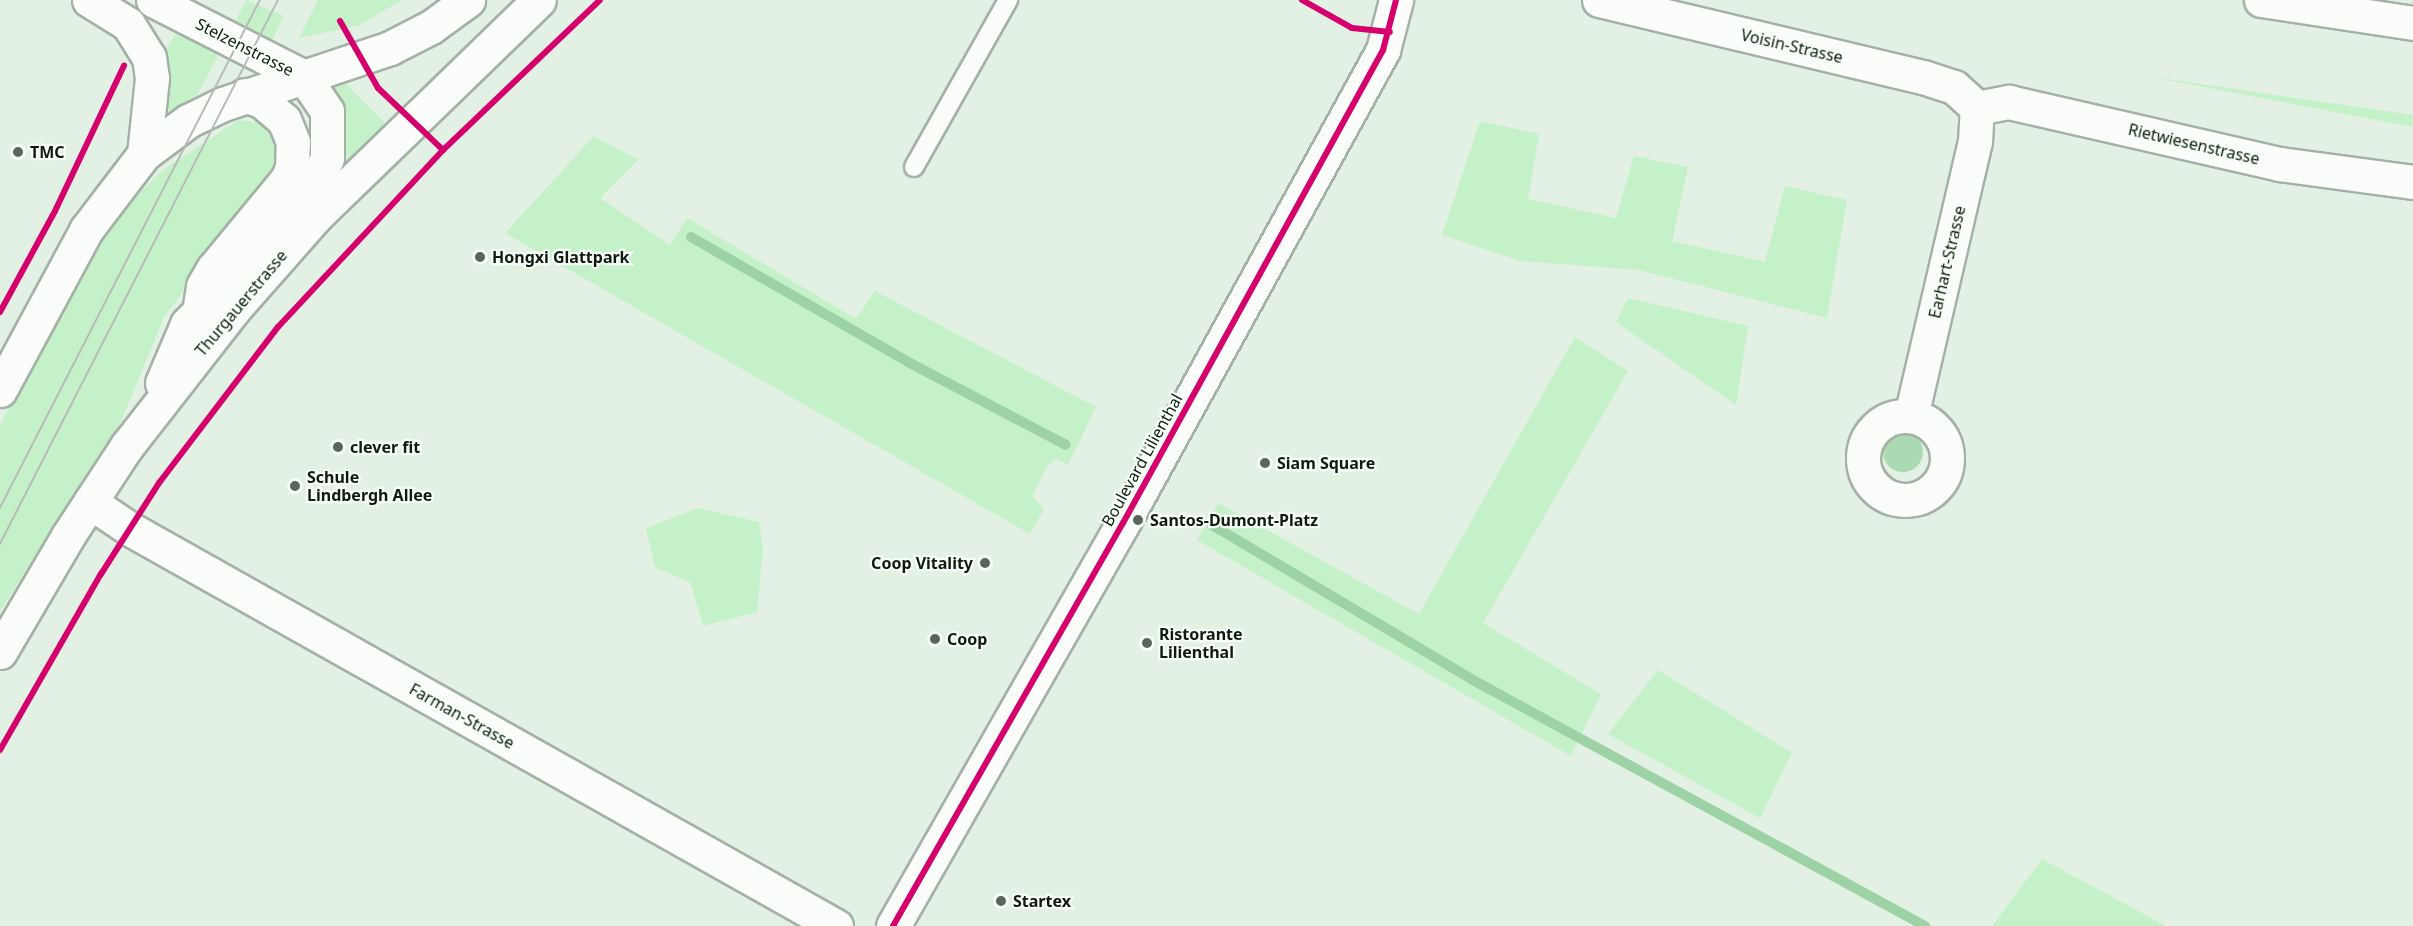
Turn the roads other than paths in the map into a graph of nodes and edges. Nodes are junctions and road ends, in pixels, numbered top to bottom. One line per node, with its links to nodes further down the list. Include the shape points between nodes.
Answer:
1 (89, 0): 13 (main road, via 128,24 149,57 152,78)
2 (153, 0): 10 (main road, Stelzenstrasse)
3 (468, 0): 10 (main road, via 411,39)
4 (539, 0): 18 (main road, Thurgauerstrasse, via 316,216 234,309)
5 (1008, 0): 14 (lane)
6 (1396, 0): 23 (main road, Boulevard Lilienthal, via 1383,50 1123,523)
7 (1599, 0): 12 (main road, Voisin-Strasse, via 1923,77 1954,87)
8 (2261, 0): 9 (main road)
9 (2413, 23)
10 (304, 77): 11 (main road); 16 (main road, Thurgauerstrasse, via 327,111 327,158 318,178)
11 (245, 95): 13 (main road, via 188,121); 16 (main road, via 276,111 290,130 292,167 288,178 213,268 203,286)
12 (1977, 108): 15 (main road, Rietwiesenstrasse, via 2008,102 2280,164); 19 (main road, Earhart-Strasse, via 1975,142)
13 (144, 154): 17 (main road, via 86,230)
14 (915, 166)
15 (2413, 182)
16 (199, 312): 18 (main road, Thurgauerstrasse, via 187,324 167,364)
17 (0, 390)
18 (155, 408): 20 (main road, Thurgauerstrasse)
19 (1911, 416)
20 (90, 502): 21 (main road, Thurgauerstrasse); 22 (main road, Farman-Strasse, via 130,529)
21 (0, 652)
22 (836, 926)
23 (893, 926)

